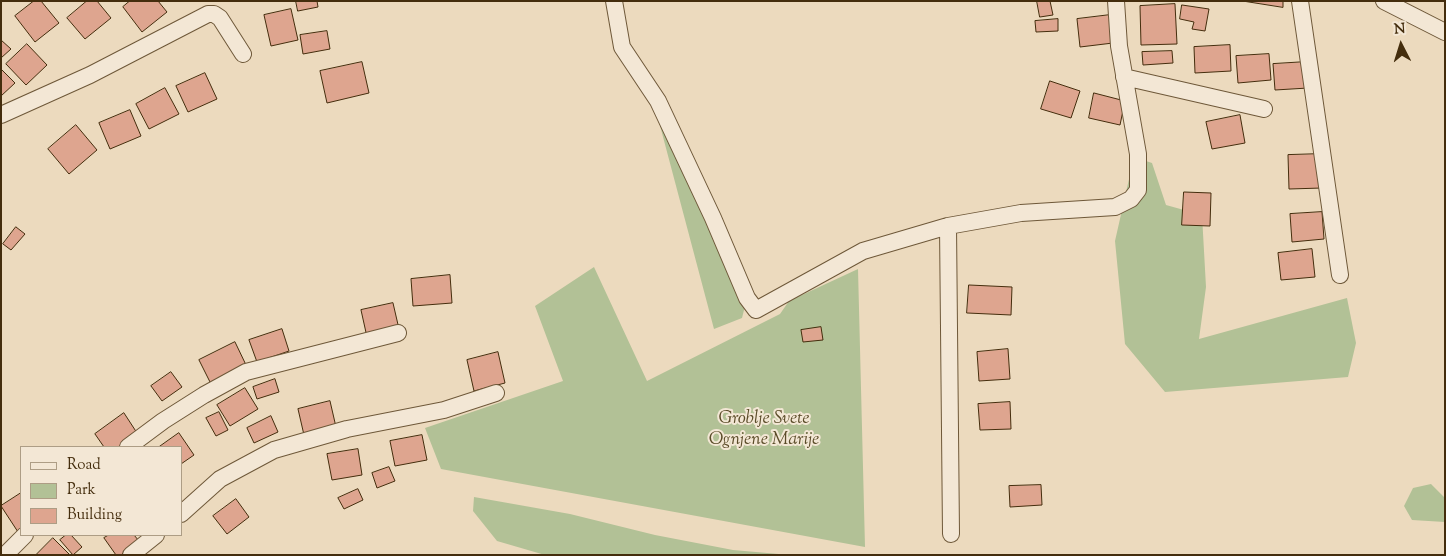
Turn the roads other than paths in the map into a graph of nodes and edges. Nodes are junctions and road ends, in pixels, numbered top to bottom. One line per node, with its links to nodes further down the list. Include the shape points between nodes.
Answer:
1 (614, 1): 10 (street, via 622,47 658,102 747,298 756,310 863,251)
2 (1116, 1): 7 (street)
3 (1300, 1): 11 (street)
4 (1384, 1): 5 (street)
5 (1445, 32)
6 (243, 54): 9 (street, via 220,18 208,14 90,75)
7 (1124, 77): 8 (street); 10 (street, via 1138,154 1138,190 1130,200 1115,207 1020,213)
8 (1264, 109)
9 (1, 115)
10 (948, 226): 16 (street)
11 (1340, 275)
12 (398, 333): 14 (street, via 246,372 204,395)
13 (496, 393): 15 (street, via 444,410 348,429 274,450 220,479)
14 (129, 446)
15 (182, 513)
16 (951, 534)
17 (24, 536): 19 (street)
18 (155, 536): 20 (street)
19 (5, 555)
20 (131, 555)

